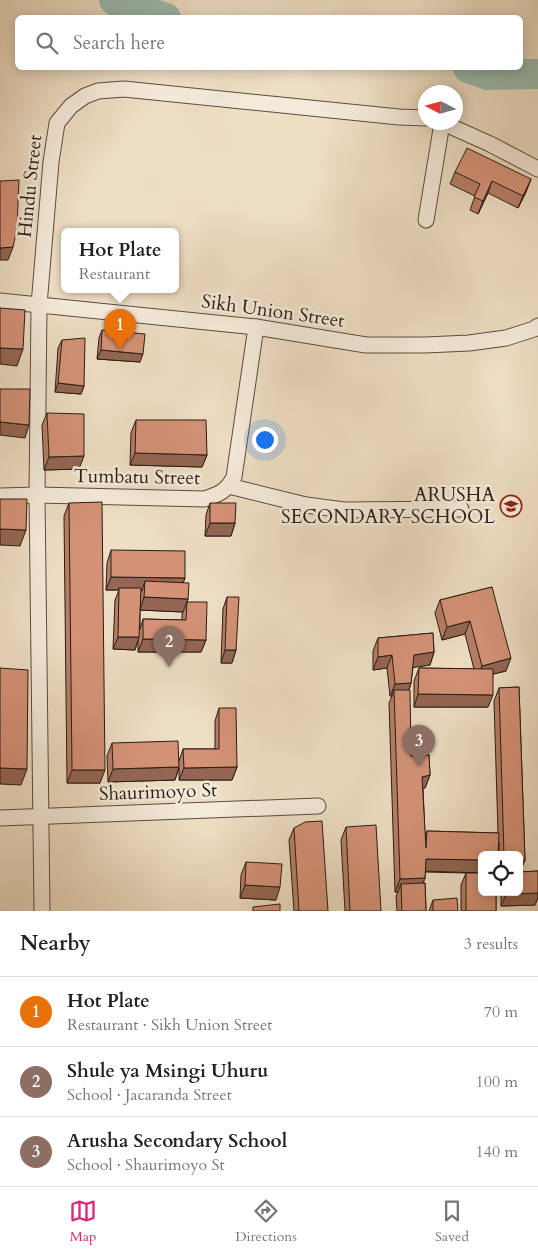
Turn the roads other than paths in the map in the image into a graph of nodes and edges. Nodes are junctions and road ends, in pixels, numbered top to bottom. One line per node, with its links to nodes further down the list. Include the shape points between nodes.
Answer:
1 (418, 118): 7 (street, Hindu Street, via 124,89 98,91 85,96 71,106 57,123)
2 (441, 130): 5 (street)
3 (459, 130): 4 (street)
4 (538, 169)
5 (426, 220)
6 (0, 300): 7 (street, Sikh Union Street)
7 (39, 305): 8 (street, Sikh Union Street); 11 (street, Hindu Street)
8 (256, 326): 9 (street, Sikh Union Street, via 366,345 425,345 506,338); 10 (street, via 234,477)
9 (538, 326)
10 (229, 486): 11 (street, Tumbatu Street, via 205,499); 13 (street, via 306,505 344,510)
11 (37, 495): 12 (street, Tumbatu Street); 15 (street, Hindu Street)
12 (0, 496)
13 (461, 509)
14 (318, 806): 15 (street, Shaurimoyo St)
15 (41, 817): 16 (street, Shaurimoyo St); 17 (street, Hindu Street)
16 (0, 818)
17 (42, 911)

